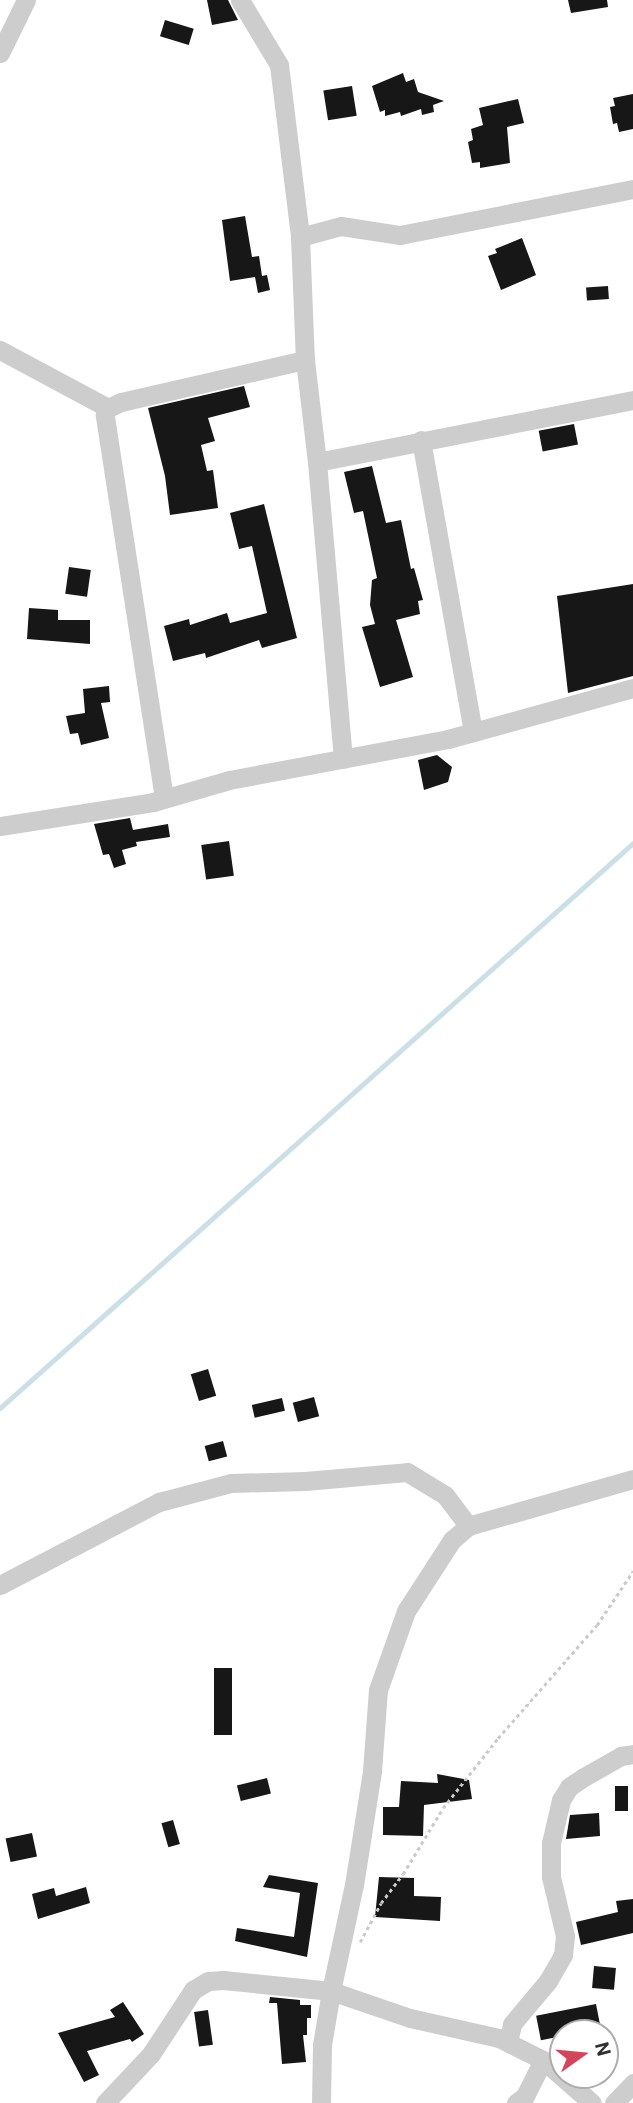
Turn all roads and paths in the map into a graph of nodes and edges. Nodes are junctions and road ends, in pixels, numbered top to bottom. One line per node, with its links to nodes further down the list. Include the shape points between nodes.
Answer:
1 (26, 0): 3 (street)
2 (240, 0): 5 (street, via 279,65)
3 (0, 53)
4 (633, 190): 5 (street, via 400,235 341,226)
5 (300, 237): 7 (street)
6 (0, 350): 9 (street)
7 (305, 360): 9 (street); 11 (street)
8 (633, 400): 10 (street)
9 (108, 408): 15 (street, via 105,422)
10 (421, 440): 11 (street); 13 (street)
11 (317, 462): 14 (street)
12 (633, 688): 13 (street)
13 (473, 732): 14 (street)
14 (344, 759): 15 (street, via 229,780)
15 (164, 798): 16 (street)
16 (0, 826)
17 (633, 1479): 18 (street)
18 (468, 1526): 20 (street, via 445,1495 407,1472 231,1483 159,1502); 22 (street, via 452,1540 406,1611 377,1690 372,1771)
19 (633, 1571): 22 (path, via 597,1625 443,1808 367,1933)
20 (0, 1584)
21 (633, 1754): 24 (street, via 584,1777 569,1787 561,1800 551,1843 551,1877 565,1936 564,1955 512,2024)
22 (336, 1968): 23 (street)
23 (331, 1990): 24 (street, via 410,2018); 27 (street, via 208,1981 192,1990 151,2054); 28 (street, via 322,2045)
24 (508, 2042): 25 (street)
25 (543, 2060): 29 (street, via 525,2096); 30 (street)
26 (633, 2083): 31 (street)
27 (105, 2103)
28 (321, 2103)
29 (516, 2103)
30 (592, 2103)
31 (614, 2103)

